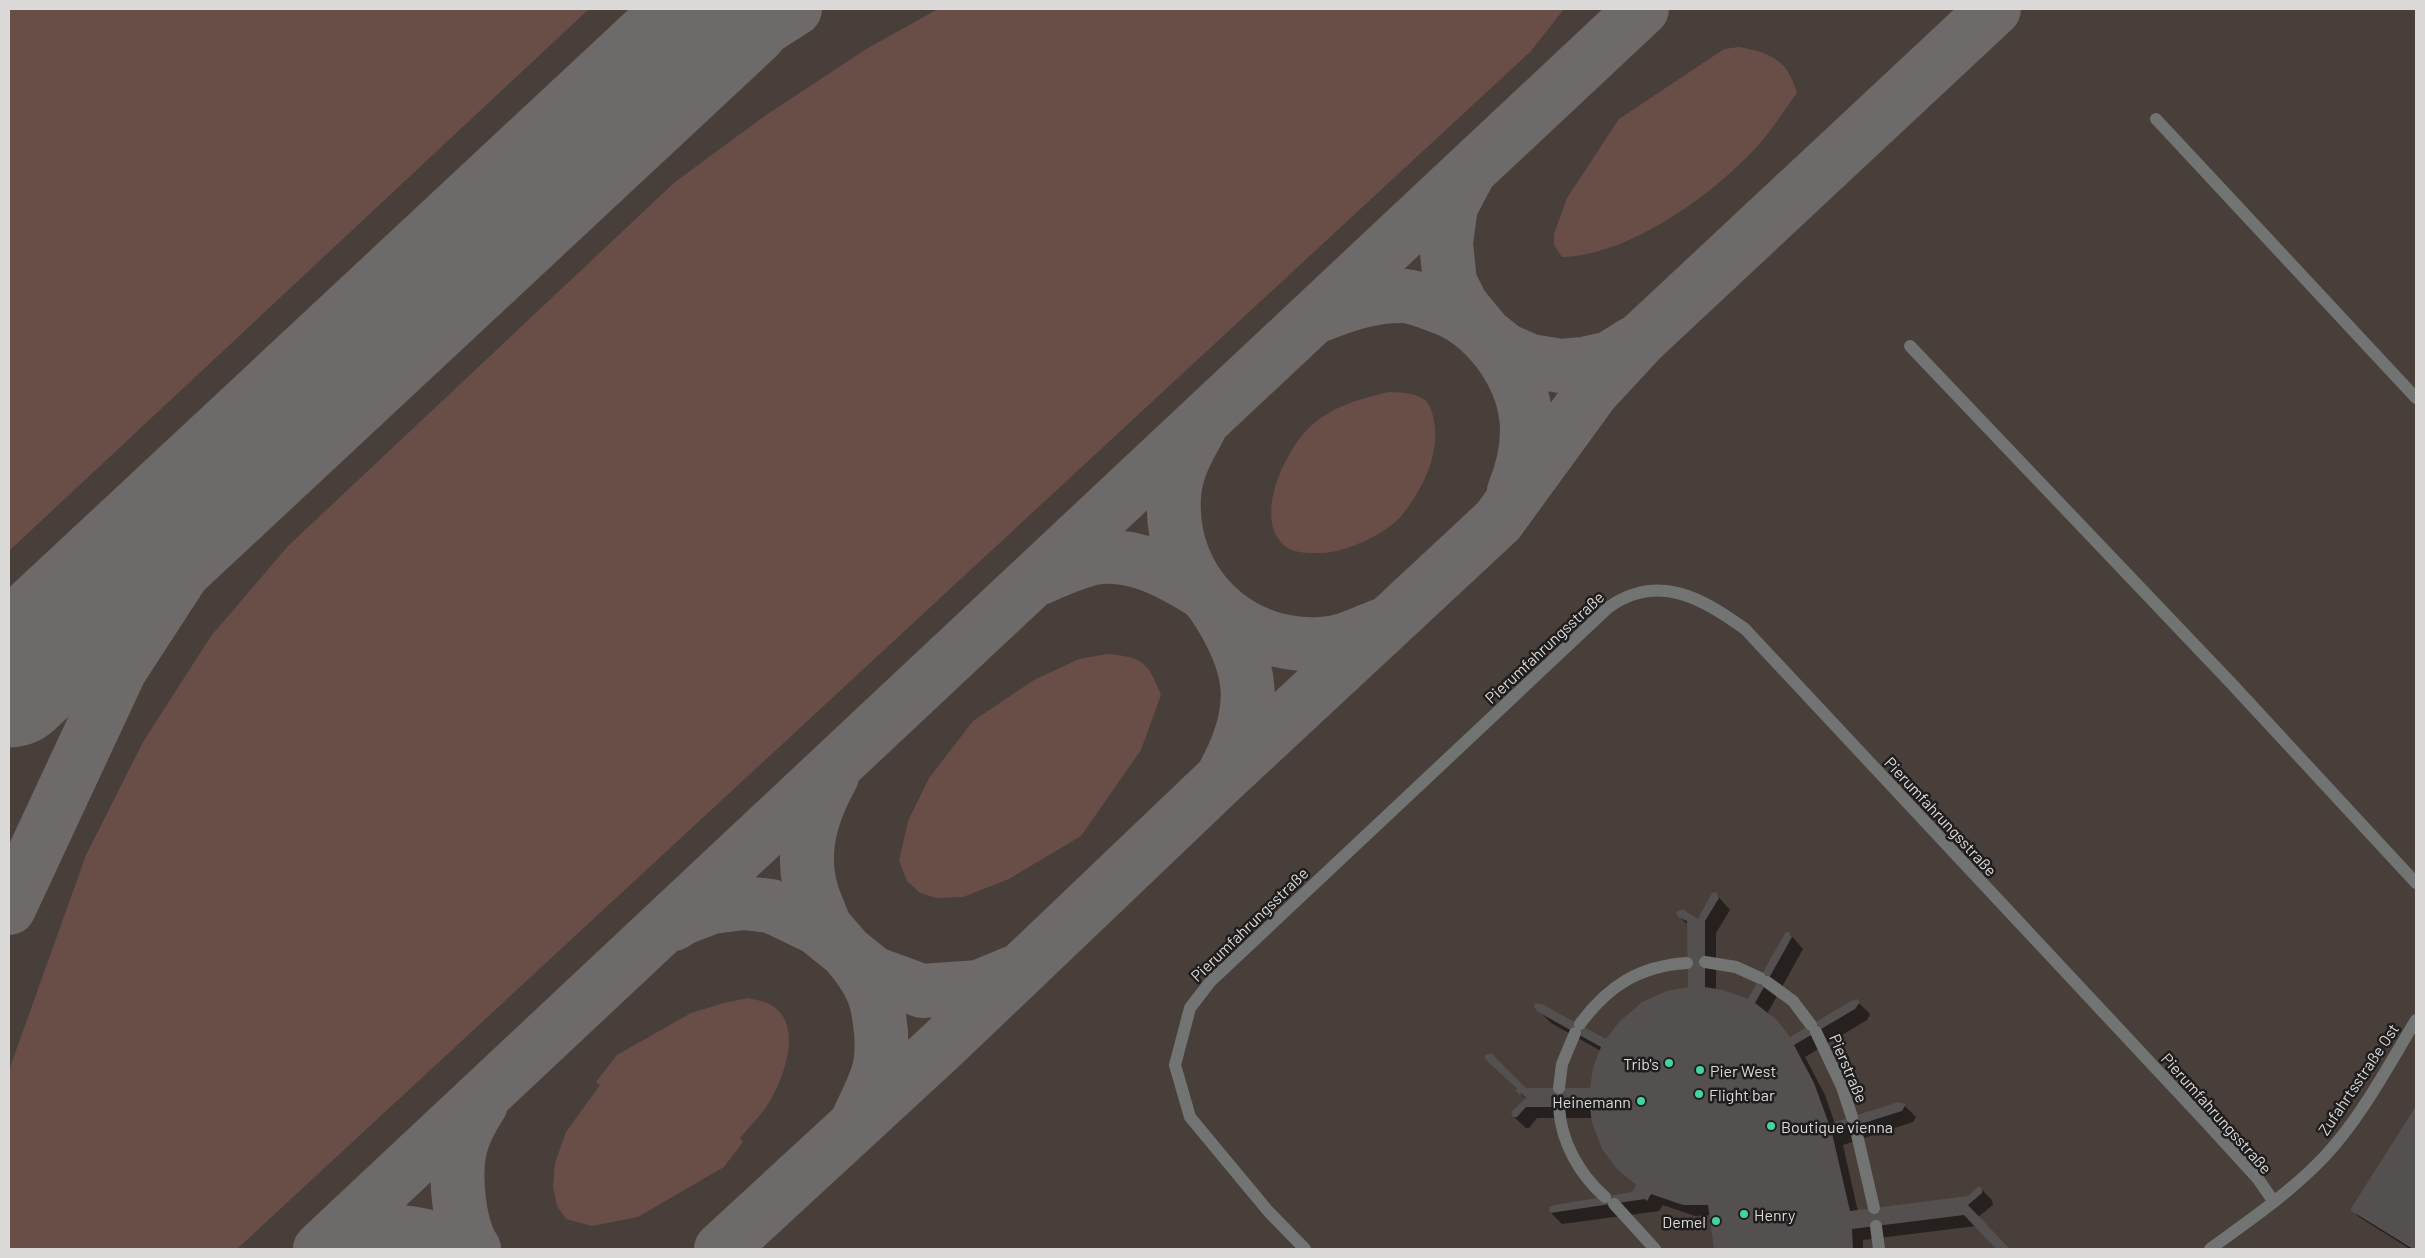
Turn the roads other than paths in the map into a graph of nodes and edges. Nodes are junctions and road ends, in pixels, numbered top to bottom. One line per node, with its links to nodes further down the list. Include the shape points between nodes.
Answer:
1 (2156, 119): 3 (lane)
2 (1910, 346): 4 (lane, via 2230,682)
3 (2416, 398)
4 (2416, 884)
5 (1705, 962): 11 (lane, Pierstraße, via 1736,966 1764,980 1793,1001 1814,1029 1842,1087)
6 (1687, 963): 8 (lane, via 1641,972 1596,1002 1578,1028 1562,1064)
7 (2416, 1020): 10 (lane, Zufahrtsstraße Ost, via 2349,1127 2314,1166)
8 (1560, 1088)
9 (1559, 1107): 15 (lane, via 1570,1152 1583,1173)
10 (2274, 1202): 13 (lane, Zufahrtsstraße Ost); 14 (lane, Pierumfahrungsstraße, via 2258,1179 2204,1120 1746,629 1715,607 1692,596 1661,590 1634,594 1609,607 1210,982 1190,1008 1175,1065 1190,1117 1268,1211)
11 (1874, 1208)
12 (1876, 1226): 16 (lane)
13 (2223, 1245): 17 (lane, Zufahrtsstraße Ost)
14 (1305, 1249)
15 (1654, 1249)
16 (1879, 1249)
17 (2210, 1249)

